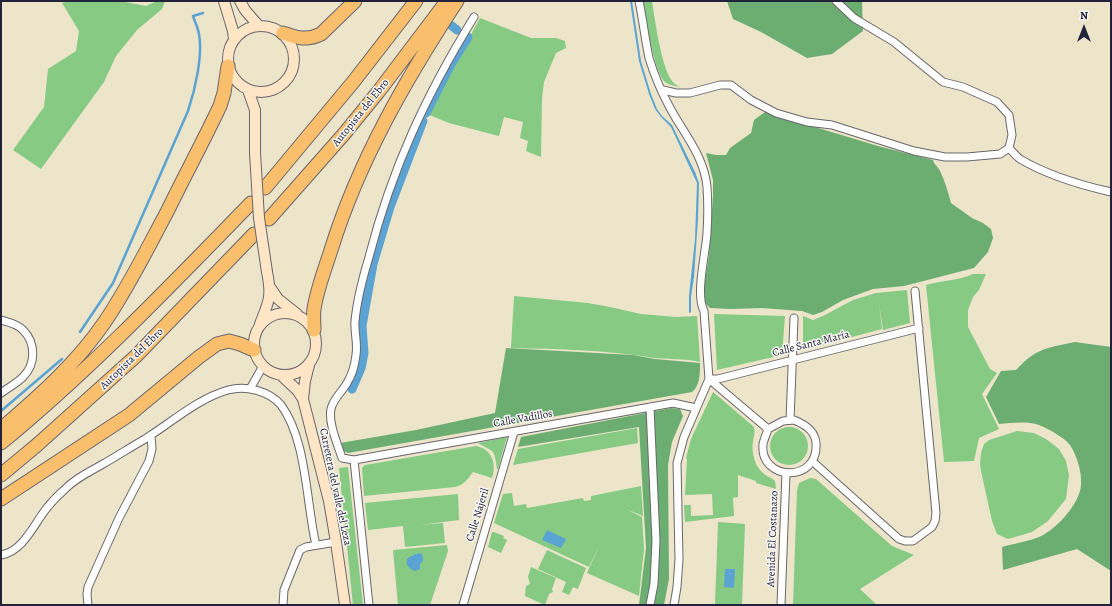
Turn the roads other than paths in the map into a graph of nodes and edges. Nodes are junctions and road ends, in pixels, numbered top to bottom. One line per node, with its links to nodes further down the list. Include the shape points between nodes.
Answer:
1 (224, 1): 12 (main road)
2 (240, 1): 10 (main road)
3 (355, 1): 11 (highway, via 321,34 306,39)
4 (416, 1): 19 (highway, via 354,81)
5 (447, 1): 22 (highway, Autopista del Ebro, via 344,134)
6 (457, 1): 31 (highway, via 397,97 353,188 322,278 314,310)
7 (639, 1): 15 (street, via 649,58)
8 (836, 1): 18 (street, via 854,18 894,42 943,82 963,87 997,102 1009,116 1012,135)
9 (474, 17): 49 (street, via 436,81 411,132 393,176 375,232 355,322 357,352 354,365 347,383 331,408 332,422 342,458)
10 (258, 25): 11 (main road, via 272,27); 12 (main road, via 246,29)
11 (283, 33): 16 (main road, via 294,50 293,70 286,82)
12 (234, 39): 13 (main road, via 228,53)
13 (228, 66): 14 (main road, via 237,82); 44 (highway, via 220,106 131,280 116,304 104,323 64,372)
14 (248, 90): 16 (main road); 17 (main road)
15 (662, 90): 18 (street, via 676,94 732,85 776,113 807,122 832,125 914,151 945,157 1000,154); 37 (street, via 696,150 707,187 707,232 701,303 704,311)
16 (264, 92): 17 (main road)
17 (255, 110): 24 (main road, bridge, via 259,218)
18 (1009, 148): 20 (street, via 1019,158 1049,172)
19 (265, 188)
20 (1111, 192)
21 (250, 203): 48 (highway, via 152,305)
22 (269, 219)
23 (254, 234): 52 (highway, Autopista del Ebro, via 136,356)
24 (270, 287): 26 (main road, via 278,299); 29 (main road, via 270,299)
25 (915, 291): 30 (street)
26 (299, 315): 29 (main road, via 282,312 266,319); 31 (main road, via 308,321)
27 (794, 318): 33 (street)
28 (1, 320): 39 (street, via 22,329 29,336 34,350 31,365 24,377)
29 (260, 325): 32 (main road, via 254,341)
30 (918, 328): 33 (street, Calle Santa María); 50 (street, via 936,513 932,527 913,541 899,539)
31 (314, 330): 34 (main road, via 316,352)
32 (254, 350): 35 (main road); 53 (highway, via 229,341 217,344 129,415)
33 (792, 360): 37 (street, Calle Santa María, via 718,379); 43 (street)
34 (309, 365): 36 (main road, via 296,373); 40 (main road)
35 (263, 366): 36 (main road); 38 (street)
36 (281, 375): 40 (main road)
37 (709, 379): 42 (street); 45 (street)
38 (250, 389): 47 (street, via 229,390 206,399); 55 (street, via 272,397 291,423 300,452)
39 (1, 393)
40 (303, 399): 54 (main road, Carretera del valle del Leza, via 329,502)
41 (650, 407): 42 (street, Calle Vadillos, via 673,403); 46 (street, Calle Vadillos); 62 (street, via 656,541 654,584)
42 (696, 408): 63 (street, via 677,463 679,559)
43 (790, 420): 45 (street); 50 (street, via 803,423 816,440)
44 (1, 429)
45 (768, 429): 51 (street, via 763,443 764,454 768,463 776,470)
46 (514, 432): 49 (street, Calle Vadillos); 61 (street, Calle Najeril)
47 (151, 435): 56 (street, via 71,483 47,507 25,540 7,554); 57 (street, via 152,449 149,461 119,518 88,588)
48 (1, 443)
49 (354, 460): 60 (street)
50 (812, 461): 51 (street, via 806,468)
51 (786, 473): 64 (street, Avenida El Costanazo)
52 (1, 475)
53 (1, 499)
54 (336, 542): 55 (street); 59 (main road, Carretera del valle del Leza)
55 (316, 545): 58 (street, via 300,550 284,590)
56 (1, 555)
57 (88, 605)
58 (283, 605)
59 (345, 605)
60 (369, 605)
61 (463, 605)
62 (650, 605)
63 (674, 605)
64 (781, 605)

